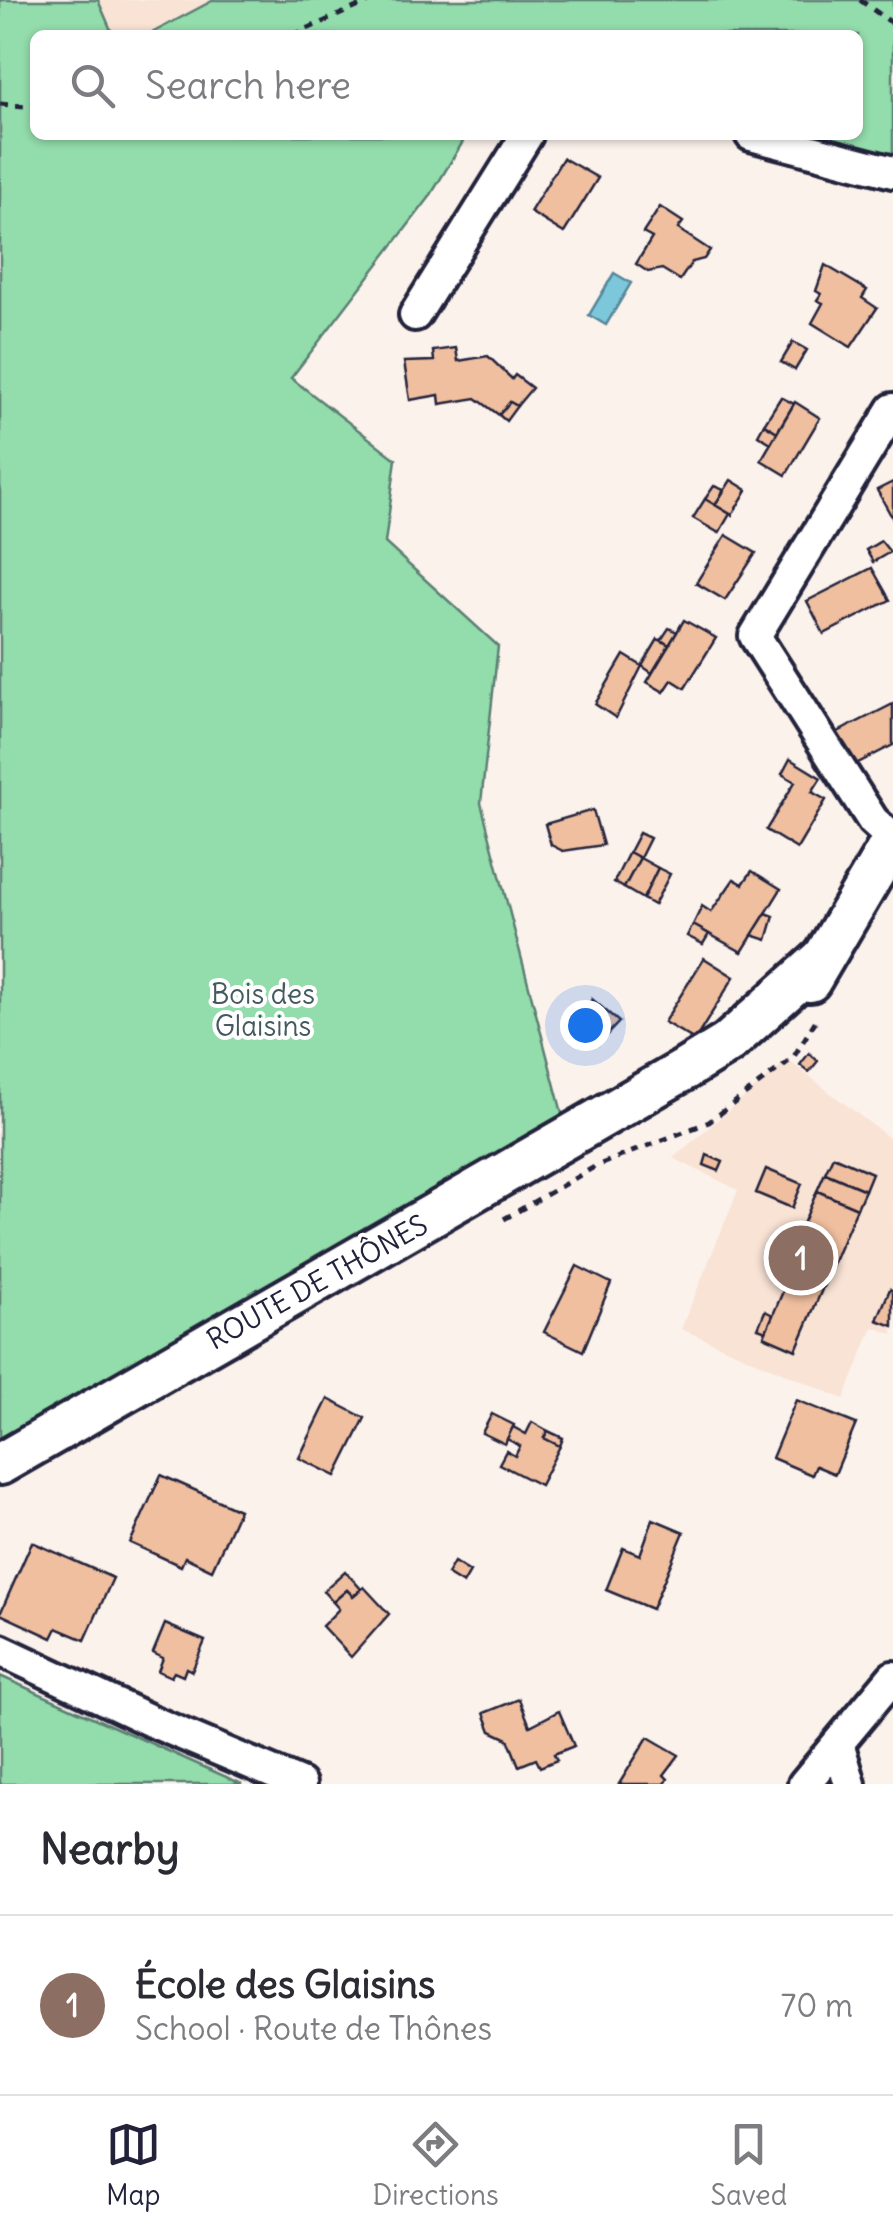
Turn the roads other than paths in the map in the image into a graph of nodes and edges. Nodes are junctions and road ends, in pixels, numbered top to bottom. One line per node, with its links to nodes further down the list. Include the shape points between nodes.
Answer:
1 (524, 140): 4 (street)
2 (770, 140): 3 (street)
3 (893, 172)
4 (415, 316)
5 (893, 410): 6 (street, via 755,636 873,821)
6 (893, 840): 7 (main road, ROUTE DE THÔNES, via 784,1027 740,1066 696,1093 568,1140)
7 (66, 1425): 8 (main road, ROUTE DE THÔNES); 9 (main road, ROUTE DE THÔNES)
8 (0, 1444)
9 (0, 1464)
10 (0, 1650): 13 (street)
11 (893, 1677): 12 (street)
12 (839, 1746): 14 (street); 15 (street)
13 (300, 1784)
14 (804, 1784)
15 (850, 1784)

